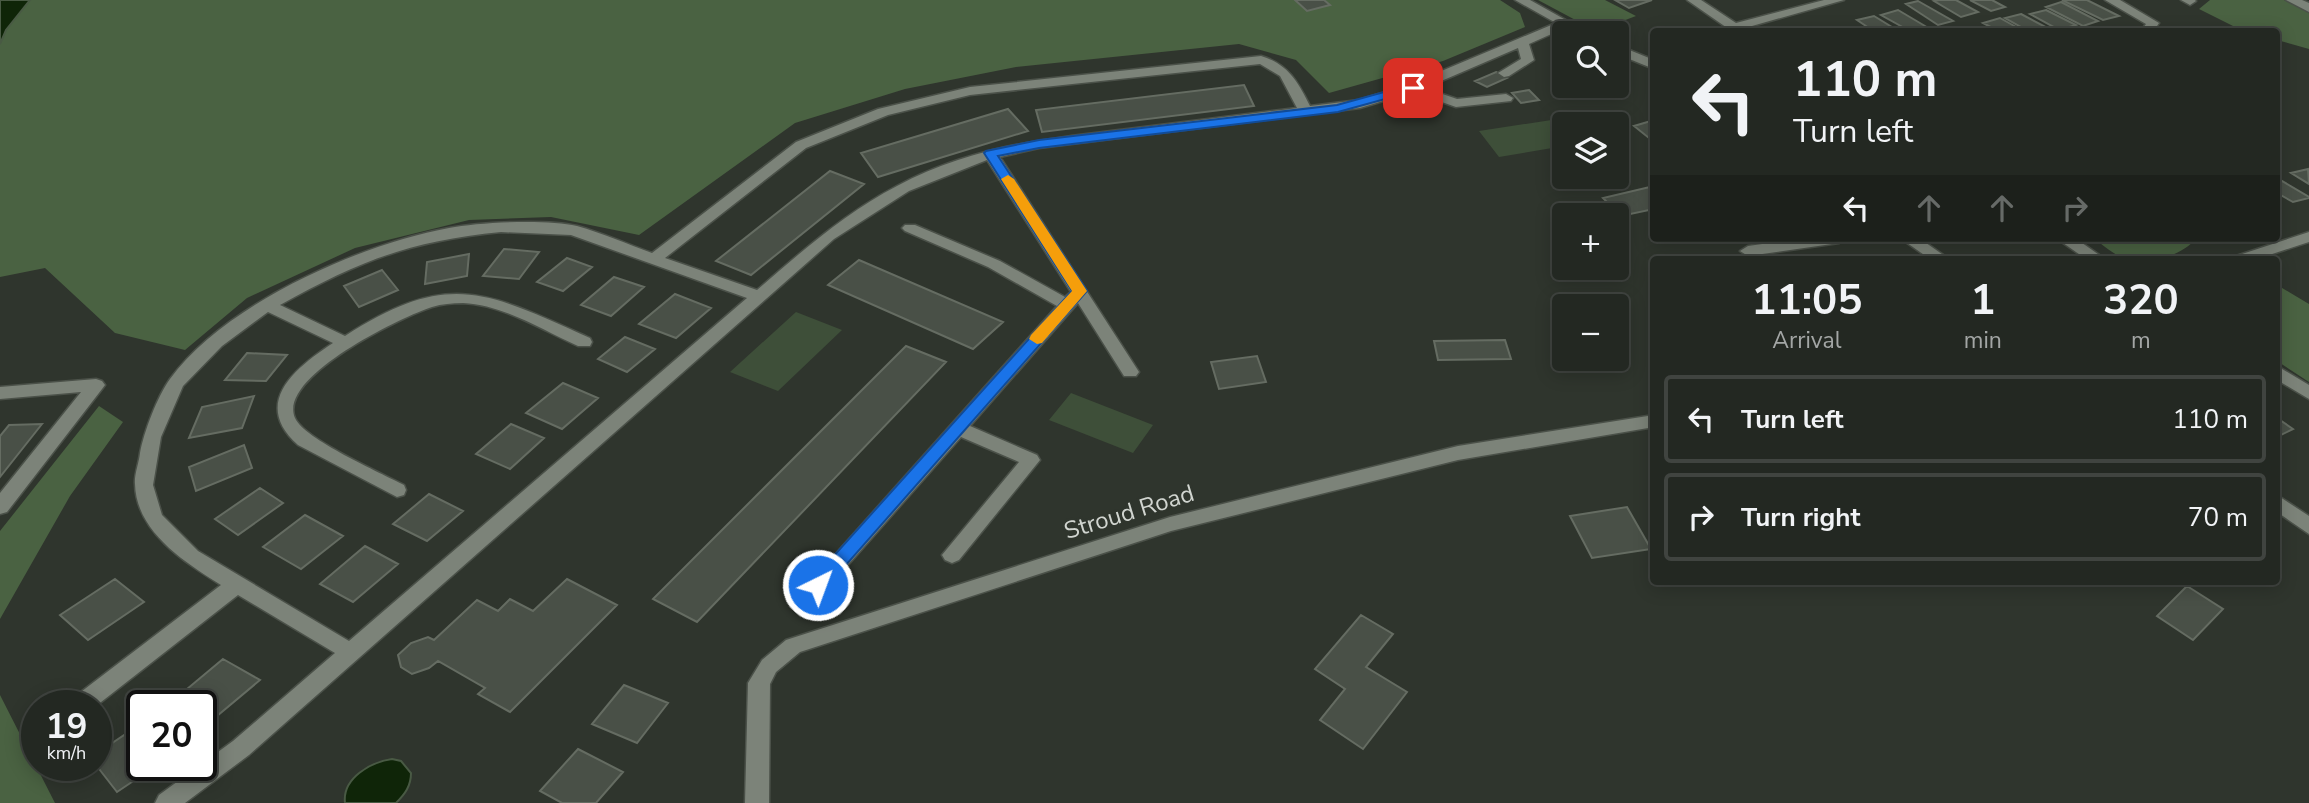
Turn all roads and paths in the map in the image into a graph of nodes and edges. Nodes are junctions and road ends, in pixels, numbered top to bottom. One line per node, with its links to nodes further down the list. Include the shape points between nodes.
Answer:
1 (1521, 0): 7 (street)
2 (1693, 0): 8 (street)
3 (1838, 0): 9 (street)
4 (2111, 0): 10 (street, via 2153,23)
5 (2291, 0): 6 (street)
6 (2309, 8)
7 (1559, 21)
8 (1737, 28)
9 (1742, 28)
10 (2149, 28)
11 (1552, 30): 12 (street)
12 (1523, 43): 15 (street, via 1528,60); 16 (street)
13 (1629, 54): 14 (street)
14 (1650, 63)
15 (1504, 73)
16 (1413, 88): 17 (street, via 1456,103); 18 (street, via 1360,104)
17 (1506, 98)
18 (1306, 112): 19 (street); 29 (street, via 1287,74 1272,63 1251,60 948,96 848,124 801,145)
19 (990, 153): 30 (street, via 890,193 829,236); 31 (street)
20 (910, 228): 31 (street)
21 (2309, 237): 28 (street)
22 (1811, 242): 25 (street)
23 (1914, 242): 26 (street)
24 (2070, 242): 27 (street)
25 (1748, 251)
26 (1936, 256)
27 (2092, 256)
28 (2250, 256)
29 (655, 258): 30 (street); 32 (street, via 573,230 501,227 451,232 366,256)
30 (759, 297): 48 (street)
31 (1073, 298): 35 (street); 40 (street)
32 (267, 305): 34 (street); 46 (street, via 216,342 176,383 152,438 144,485 154,518 191,557)
33 (584, 342): 34 (street, via 494,303 459,298 422,302)
34 (347, 343): 41 (street, via 298,383 286,399 285,418 304,440)
35 (1130, 372)
36 (2280, 374): 38 (street)
37 (0, 393): 43 (street, via 96,385)
38 (2309, 393)
39 (1650, 422): 51 (street, Stroud Road, via 1458,453 1170,524 793,646 769,666 760,683)
40 (958, 428): 45 (street, via 1031,460); 47 (street)
41 (397, 490)
42 (2280, 504): 44 (street)
43 (0, 507)
44 (2309, 527)
45 (952, 555)
46 (237, 584): 48 (street); 49 (street)
47 (818, 585)
48 (350, 652): 50 (street, via 241,748)
49 (100, 690)
50 (167, 803)
51 (757, 803)

